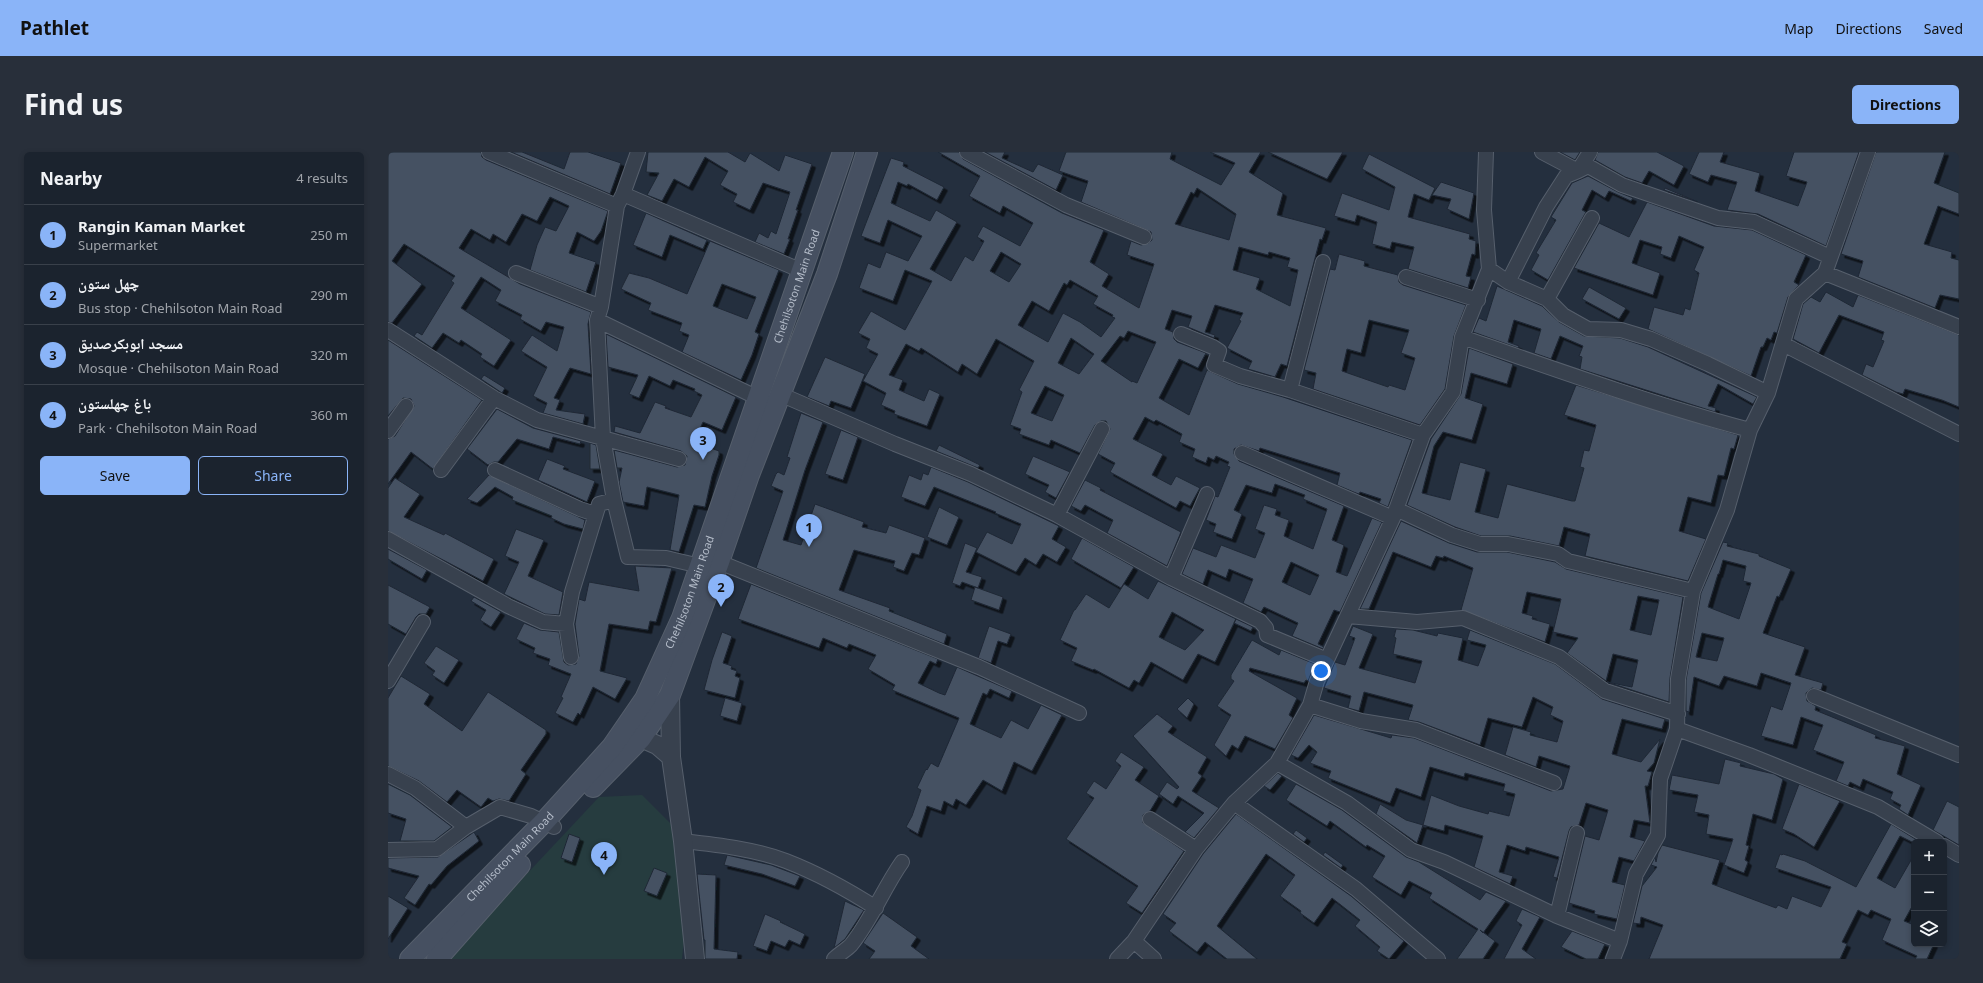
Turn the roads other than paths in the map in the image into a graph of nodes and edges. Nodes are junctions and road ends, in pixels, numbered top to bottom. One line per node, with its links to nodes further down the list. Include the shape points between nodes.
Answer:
1 (489, 152): 11 (street)
2 (638, 152): 11 (street)
3 (843, 152): 17 (main road, Chehilsoton Main Road)
4 (867, 152): 32 (main road, Chehilsoton Main Road, via 827,274)
5 (968, 152): 13 (street, via 1066,205)
6 (1486, 152): 16 (street, via 1484,210)
7 (1542, 152): 10 (street)
8 (1590, 152): 10 (street)
9 (1868, 152): 14 (street)
10 (1578, 171): 14 (street, via 1588,166 1622,185 1718,218 1754,222); 21 (street, via 1566,176 1546,207)
11 (620, 200): 17 (street); 24 (street)
12 (1592, 218): 22 (street)
13 (1144, 237)
14 (1830, 257): 19 (street)
15 (1323, 262): 30 (street)
16 (1489, 269): 21 (street); 23 (street)
17 (802, 271): 34 (main road, Chehilsoton Main Road)
18 (516, 273): 24 (street)
19 (1825, 273): 25 (street); 29 (street, via 1796,299)
20 (1406, 277): 23 (street)
21 (1508, 282): 22 (street)
22 (1547, 299): 31 (street, via 1563,315 1588,329 1621,330 1651,339)
23 (1478, 300): 28 (street)
24 (599, 314): 34 (street); 41 (street)
25 (1959, 327)
26 (1181, 334): 30 (street, via 1219,351 1214,365 1240,376)
27 (390, 337): 33 (street)
28 (1462, 337): 37 (street, via 1606,387); 39 (street, via 1452,392)
29 (1783, 344): 31 (street); 40 (street)
30 (1290, 390): 39 (street)
31 (1768, 393): 37 (street)
32 (782, 394): 50 (street, via 971,474); 52 (main road, Chehilsoton Main Road, via 749,475)
33 (494, 398): 41 (street, via 537,420); 44 (street)
34 (758, 398): 53 (main road, Chehilsoton Main Road)
35 (406, 406): 38 (street)
36 (1102, 429): 50 (street)
37 (1750, 430): 55 (street, via 1727,510)
38 (388, 431)
39 (1423, 434): 49 (street)
40 (1959, 434)
41 (603, 438): 43 (street); 47 (street)
42 (1242, 453): 49 (street)
43 (679, 459)
44 (441, 470)
45 (495, 470): 48 (street)
46 (1207, 494): 54 (street)
47 (614, 500): 48 (street, via 599,504); 53 (street, via 628,557 666,558)
48 (595, 514): 58 (street, via 572,592)
49 (1395, 514): 55 (street, via 1480,544 1508,544 1558,554 1568,561); 56 (street)
50 (1057, 515): 54 (street)
51 (388, 539): 58 (street, via 508,606 543,622)
52 (719, 562): 62 (main road, Chehilsoton Main Road); 65 (street, via 979,667)
53 (700, 566): 76 (main road, Chehilsoton Main Road, via 682,618 645,699 612,747)
54 (1172, 578): 60 (street, via 1260,621 1267,634)
55 (1693, 591): 66 (street, via 1678,679)
56 (1348, 616): 60 (street); 66 (street, via 1417,622 1463,618 1559,657 1605,691)
57 (423, 622): 61 (street)
58 (566, 624): 59 (street)
59 (571, 657)
60 (1326, 660): 64 (street)
61 (388, 681)
62 (670, 695): 68 (main road, Chehilsoton Main Road); 70 (street)
63 (1814, 696): 69 (street)
64 (1310, 705): 71 (street); 73 (street, via 1361,721 1416,730)
65 (1079, 713)
66 (1678, 714): 67 (street)
67 (1676, 729): 79 (street, via 1749,755 1878,807); 89 (street, via 1660,779 1658,835 1636,874)
68 (641, 738): 70 (street, via 657,745); 76 (main road, Chehilsoton Main Road)
69 (1959, 755)
70 (671, 758): 80 (street)
71 (1277, 763): 74 (street); 87 (street, via 1347,803 1411,850 1444,862)
72 (388, 774): 77 (street, via 415,788)
73 (1554, 782)
74 (1234, 803): 83 (street); 96 (street, via 1356,889)
75 (1150, 819): 83 (street)
76 (549, 825): 77 (street, via 531,816 500,807); 90 (main road, Chehilsoton Main Road); 91 (main road, Chehilsoton Main Road)
77 (466, 827): 82 (street, via 437,849)
78 (1577, 833): 87 (street)
79 (1931, 839)
80 (684, 841): 86 (street, via 728,846 786,861 853,893); 92 (street)
81 (1947, 848): 84 (street)
82 (388, 850)
83 (1196, 850): 88 (street)
84 (1959, 855)
85 (902, 862): 86 (street, via 882,893)
86 (876, 908): 93 (street, via 850,946)
87 (1557, 916): 89 (street)
88 (1134, 941): 94 (street); 95 (street)
89 (1620, 941): 97 (street)
90 (410, 959)
91 (437, 959)
92 (695, 959)
93 (834, 959)
94 (1117, 959)
95 (1154, 959)
96 (1438, 959)
97 (1613, 959)

